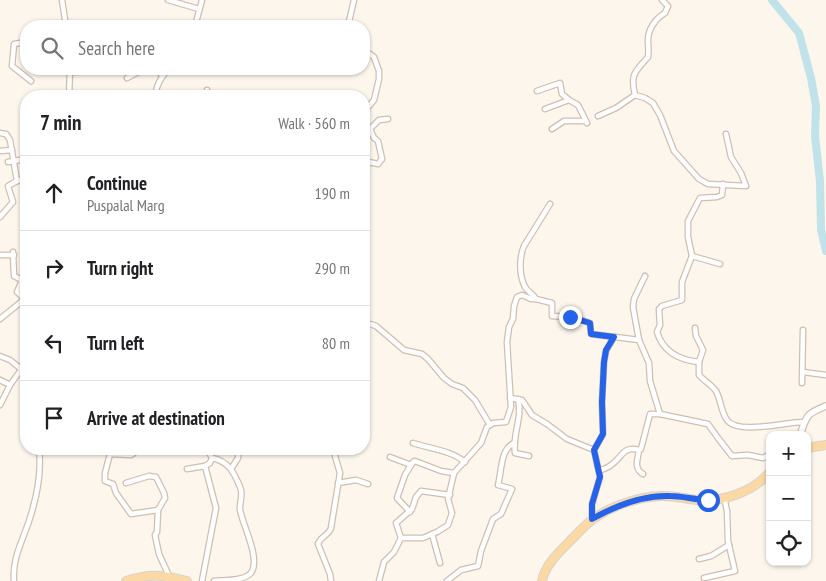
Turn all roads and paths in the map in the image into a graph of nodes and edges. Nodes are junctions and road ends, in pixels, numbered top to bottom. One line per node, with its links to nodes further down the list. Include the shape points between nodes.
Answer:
1 (62, 0): 7 (street)
2 (168, 0): 6 (street)
3 (202, 0): 6 (street)
4 (354, 0): 9 (street)
5 (662, 0): 22 (street, via 668,6 649,31 648,57 637,68 633,79)
6 (199, 9): 8 (street)
7 (65, 20)
8 (196, 20)
9 (349, 20)
10 (20, 43): 12 (street, via 14,44 12,66)
11 (370, 54): 24 (street, via 379,74 375,96)
12 (20, 72)
13 (23, 75): 18 (street)
14 (70, 75): 19 (street)
15 (133, 75): 17 (street)
16 (162, 76): 20 (street)
17 (127, 78)
18 (31, 81)
19 (69, 90)
20 (155, 90)
21 (537, 91): 23 (street, via 560,83 562,94)
22 (635, 95): 26 (street); 41 (street, via 653,104 674,151 695,176 705,183)
23 (569, 100): 25 (street); 30 (street, via 578,105 586,122 564,121)
24 (370, 103)
25 (545, 109)
26 (598, 116)
27 (388, 119): 29 (street, via 379,120)
28 (370, 129): 38 (street, via 378,141 382,159 378,164)
29 (370, 129)
30 (552, 129)
31 (0, 133): 33 (street, via 8,135)
32 (726, 134): 41 (street, via 729,150 746,186)
33 (12, 150): 34 (street); 36 (street)
34 (0, 151)
35 (20, 160): 36 (street)
36 (14, 161): 37 (street); 40 (street)
37 (8, 162)
38 (370, 162)
39 (20, 180): 40 (street)
40 (17, 181): 43 (street, via 8,186 13,202)
41 (723, 184): 45 (street, via 722,195 700,198 689,218 688,238)
42 (550, 204): 49 (street, via 521,254 523,281)
43 (0, 218)
44 (0, 255): 48 (street, via 14,254 14,276)
45 (692, 256): 46 (street); 58 (street, via 682,282 682,300 660,307 657,332 666,350 685,360)
46 (720, 264)
47 (645, 276): 56 (street, via 632,307)
48 (20, 278)
49 (536, 299): 55 (street, via 552,303 552,316 590,323 591,334); 66 (street, via 522,295 515,301 507,342)
50 (20, 304): 51 (street)
51 (0, 319)
52 (370, 324): 72 (street, via 404,350 422,354 444,378 463,388)
53 (694, 328): 58 (street, via 703,350)
54 (803, 330): 61 (street)
55 (614, 337): 56 (street); 78 (street, via 606,350 604,362 603,434)
56 (639, 340): 70 (street, via 649,363 650,381)
57 (0, 356): 59 (street)
58 (699, 362): 71 (street, via 699,375 715,390 730,424 746,428)
59 (20, 368)
60 (20, 371): 65 (street)
61 (803, 372): 62 (street); 64 (street)
62 (826, 375)
63 (0, 380): 65 (street)
64 (802, 383)
65 (10, 386): 68 (street)
66 (510, 398): 67 (street); 72 (street, via 506,422)
67 (518, 399): 74 (street, via 521,408); 78 (street, via 532,415 567,440)
68 (0, 405)
69 (826, 406): 71 (street, via 814,411)
70 (660, 414): 79 (street, via 650,414); 86 (street, via 708,424 732,456)
71 (804, 422): 73 (street)
72 (490, 424): 89 (street, via 481,443)
73 (801, 431)
74 (514, 442): 85 (street, via 515,453); 120 (street, via 504,453 498,485 512,489 501,514 493,518 478,566 461,570)
75 (413, 444): 89 (street, via 440,450)
76 (826, 445): 77 (main road)
77 (811, 447)
78 (594, 450): 94 (street)
79 (639, 450): 94 (street, via 630,448 612,465); 96 (street, via 636,467)
80 (40, 455): 113 (street, via 41,470 29,522 14,560)
81 (110, 455): 103 (street, via 105,481 113,484 131,514)
82 (210, 455): 88 (street)
83 (238, 455): 93 (street)
84 (334, 455): 99 (street, via 340,472)
85 (529, 456)
86 (766, 456)
87 (390, 457): 90 (street)
88 (212, 458): 91 (street); 93 (street, via 222,460)
89 (465, 462): 95 (street)
90 (411, 465): 95 (street, via 415,461); 104 (street, via 398,498)
91 (205, 466): 92 (street); 116 (street, via 216,508)
92 (187, 469)
93 (231, 469): 117 (street, via 242,490 240,511 254,562 247,577)
94 (599, 471): 105 (street)
95 (454, 473): 101 (street)
96 (643, 474)
97 (766, 476): 102 (main road, via 749,489)
98 (126, 483): 103 (street, via 148,476 156,477 164,493)
99 (338, 483): 100 (street, via 356,480); 118 (street, via 330,531 318,544)
100 (368, 484)
101 (450, 495): 104 (street, via 421,491); 106 (street, via 450,521 445,528)
102 (724, 497): 105 (main road, via 708,500 670,496 646,498 620,505); 108 (street)
103 (158, 510): 112 (street, via 156,544)
104 (410, 512): 107 (street, via 396,524)
105 (592, 519): 121 (main road, via 557,555)
106 (432, 534): 107 (street, via 423,538); 110 (street)
107 (401, 538): 119 (street, via 384,562)
108 (729, 545): 109 (street, via 712,556); 111 (street, via 735,571)
109 (699, 559)
110 (440, 563)
111 (704, 578)
112 (169, 579): 114 (main road, via 149,575); 115 (main road)
113 (14, 581)
114 (126, 581)
115 (188, 581)
116 (202, 581)
117 (214, 581)
118 (331, 581)
119 (379, 581)
120 (447, 581)
121 (542, 581)

